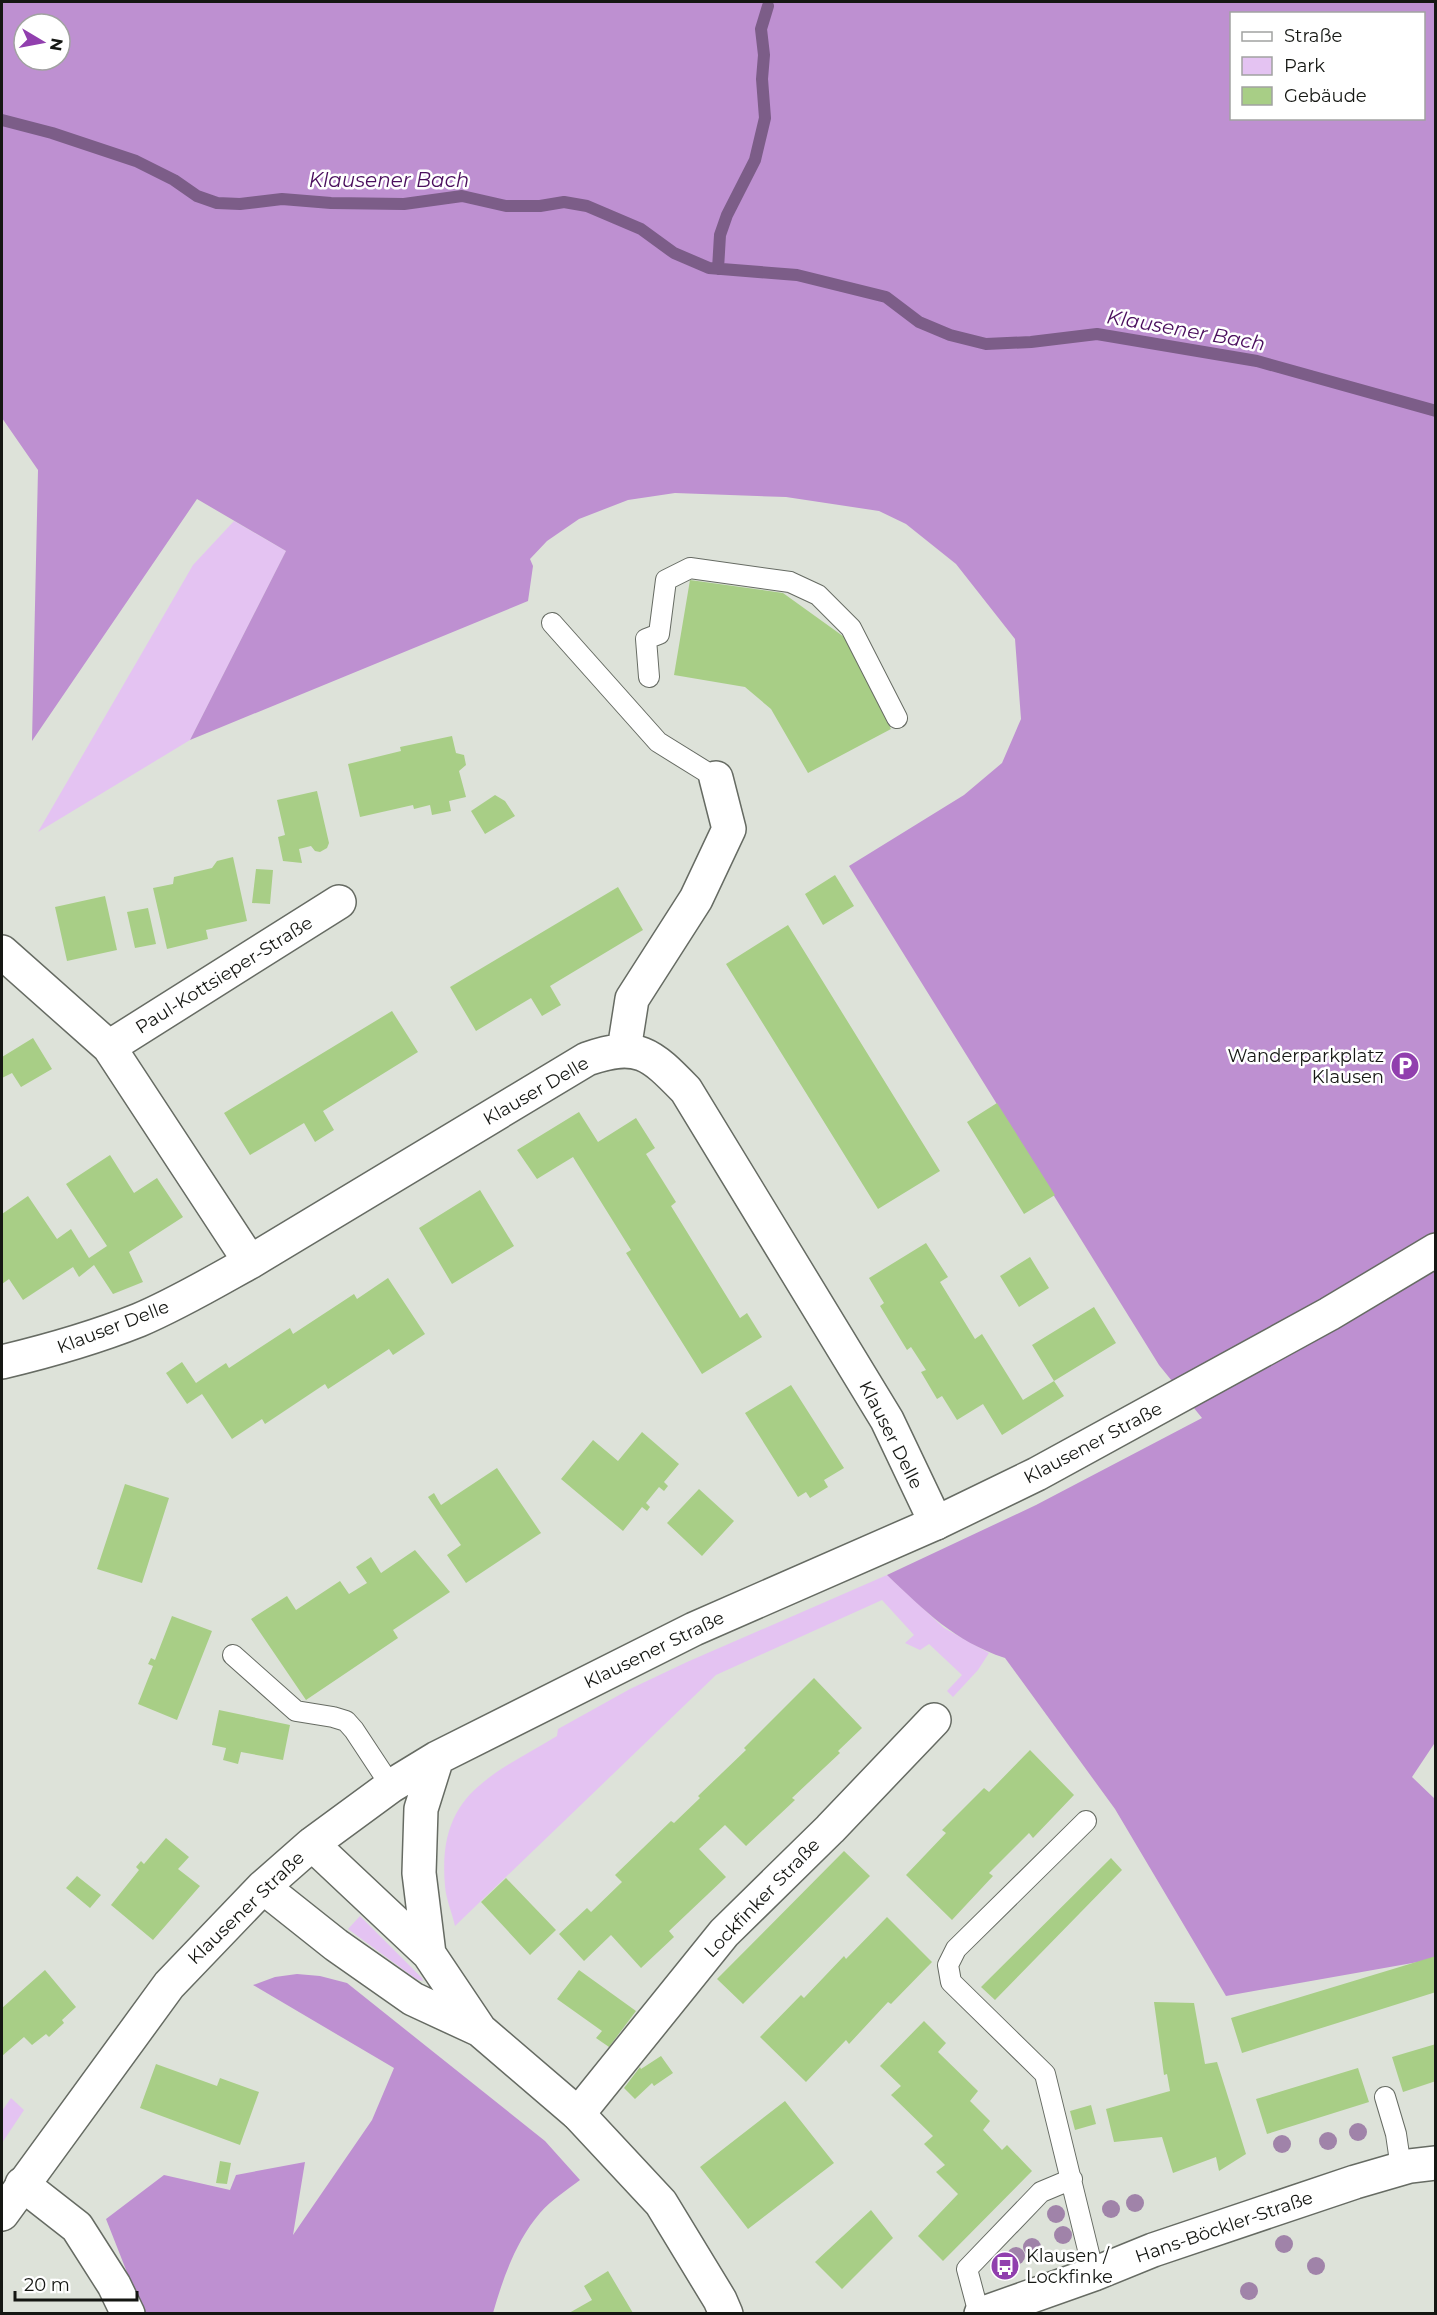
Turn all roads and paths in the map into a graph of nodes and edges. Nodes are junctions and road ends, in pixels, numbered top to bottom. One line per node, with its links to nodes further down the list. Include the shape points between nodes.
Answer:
1 (552, 623): 4 (lane, via 657,742)
2 (649, 677): 3 (lane, via 646,639 659,634 666,580 690,568 790,582 818,595 851,628)
3 (897, 718)
4 (716, 778): 8 (street, via 729,830 696,899 632,999)
5 (339, 902): 7 (street, Paul-Kottsieper-Straße)
6 (2, 952): 7 (street)
7 (109, 1047): 10 (street)
8 (624, 1050): 10 (street, Klauser Delle, via 587,1059); 12 (street, Klauser Delle, via 642,1053 686,1090 887,1420)
9 (1436, 1250): 12 (street, Klausener Straße, via 1117,1431)
10 (250, 1262): 11 (street, Klauser Delle, via 140,1319 55,1350)
11 (2, 1362)
12 (936, 1523): 15 (street, Klausener Straße, via 694,1629)
13 (233, 1655): 16 (lane, via 296,1711 346,1721)
14 (934, 1720): 23 (street, Lockfinker Straße, via 724,1933)
15 (437, 1758): 16 (street, Klausener Straße); 20 (street, via 421,1809 420,1830 419,1873)
16 (392, 1786): 18 (street, Klausener Straße)
17 (1086, 1821): 26 (lane, via 956,1949 948,1965 951,1982 1045,2074)
18 (312, 1844): 19 (street, Klausener Straße); 20 (street)
19 (262, 1887): 21 (street, via 413,2000); 27 (street, Klausener Straße, via 164,1990)
20 (429, 1954): 21 (street)
21 (480, 2030): 23 (street)
22 (1384, 2097): 25 (lane, via 1396,2134)
23 (578, 2114): 31 (street, via 661,2203)
24 (1436, 2163): 25 (street, Hans-Böckler-Straße)
25 (1401, 2168): 29 (street, Hans-Böckler-Straße)
26 (1072, 2179): 29 (lane); 32 (lane, via 1041,2192 967,2269)
27 (22, 2184): 28 (street, Klausener Straße); 30 (street, via 77,2228)
28 (2, 2214)
29 (1094, 2274): 32 (street, Hans-Böckler-Straße)
30 (128, 2313)
31 (726, 2313)
32 (980, 2313)

